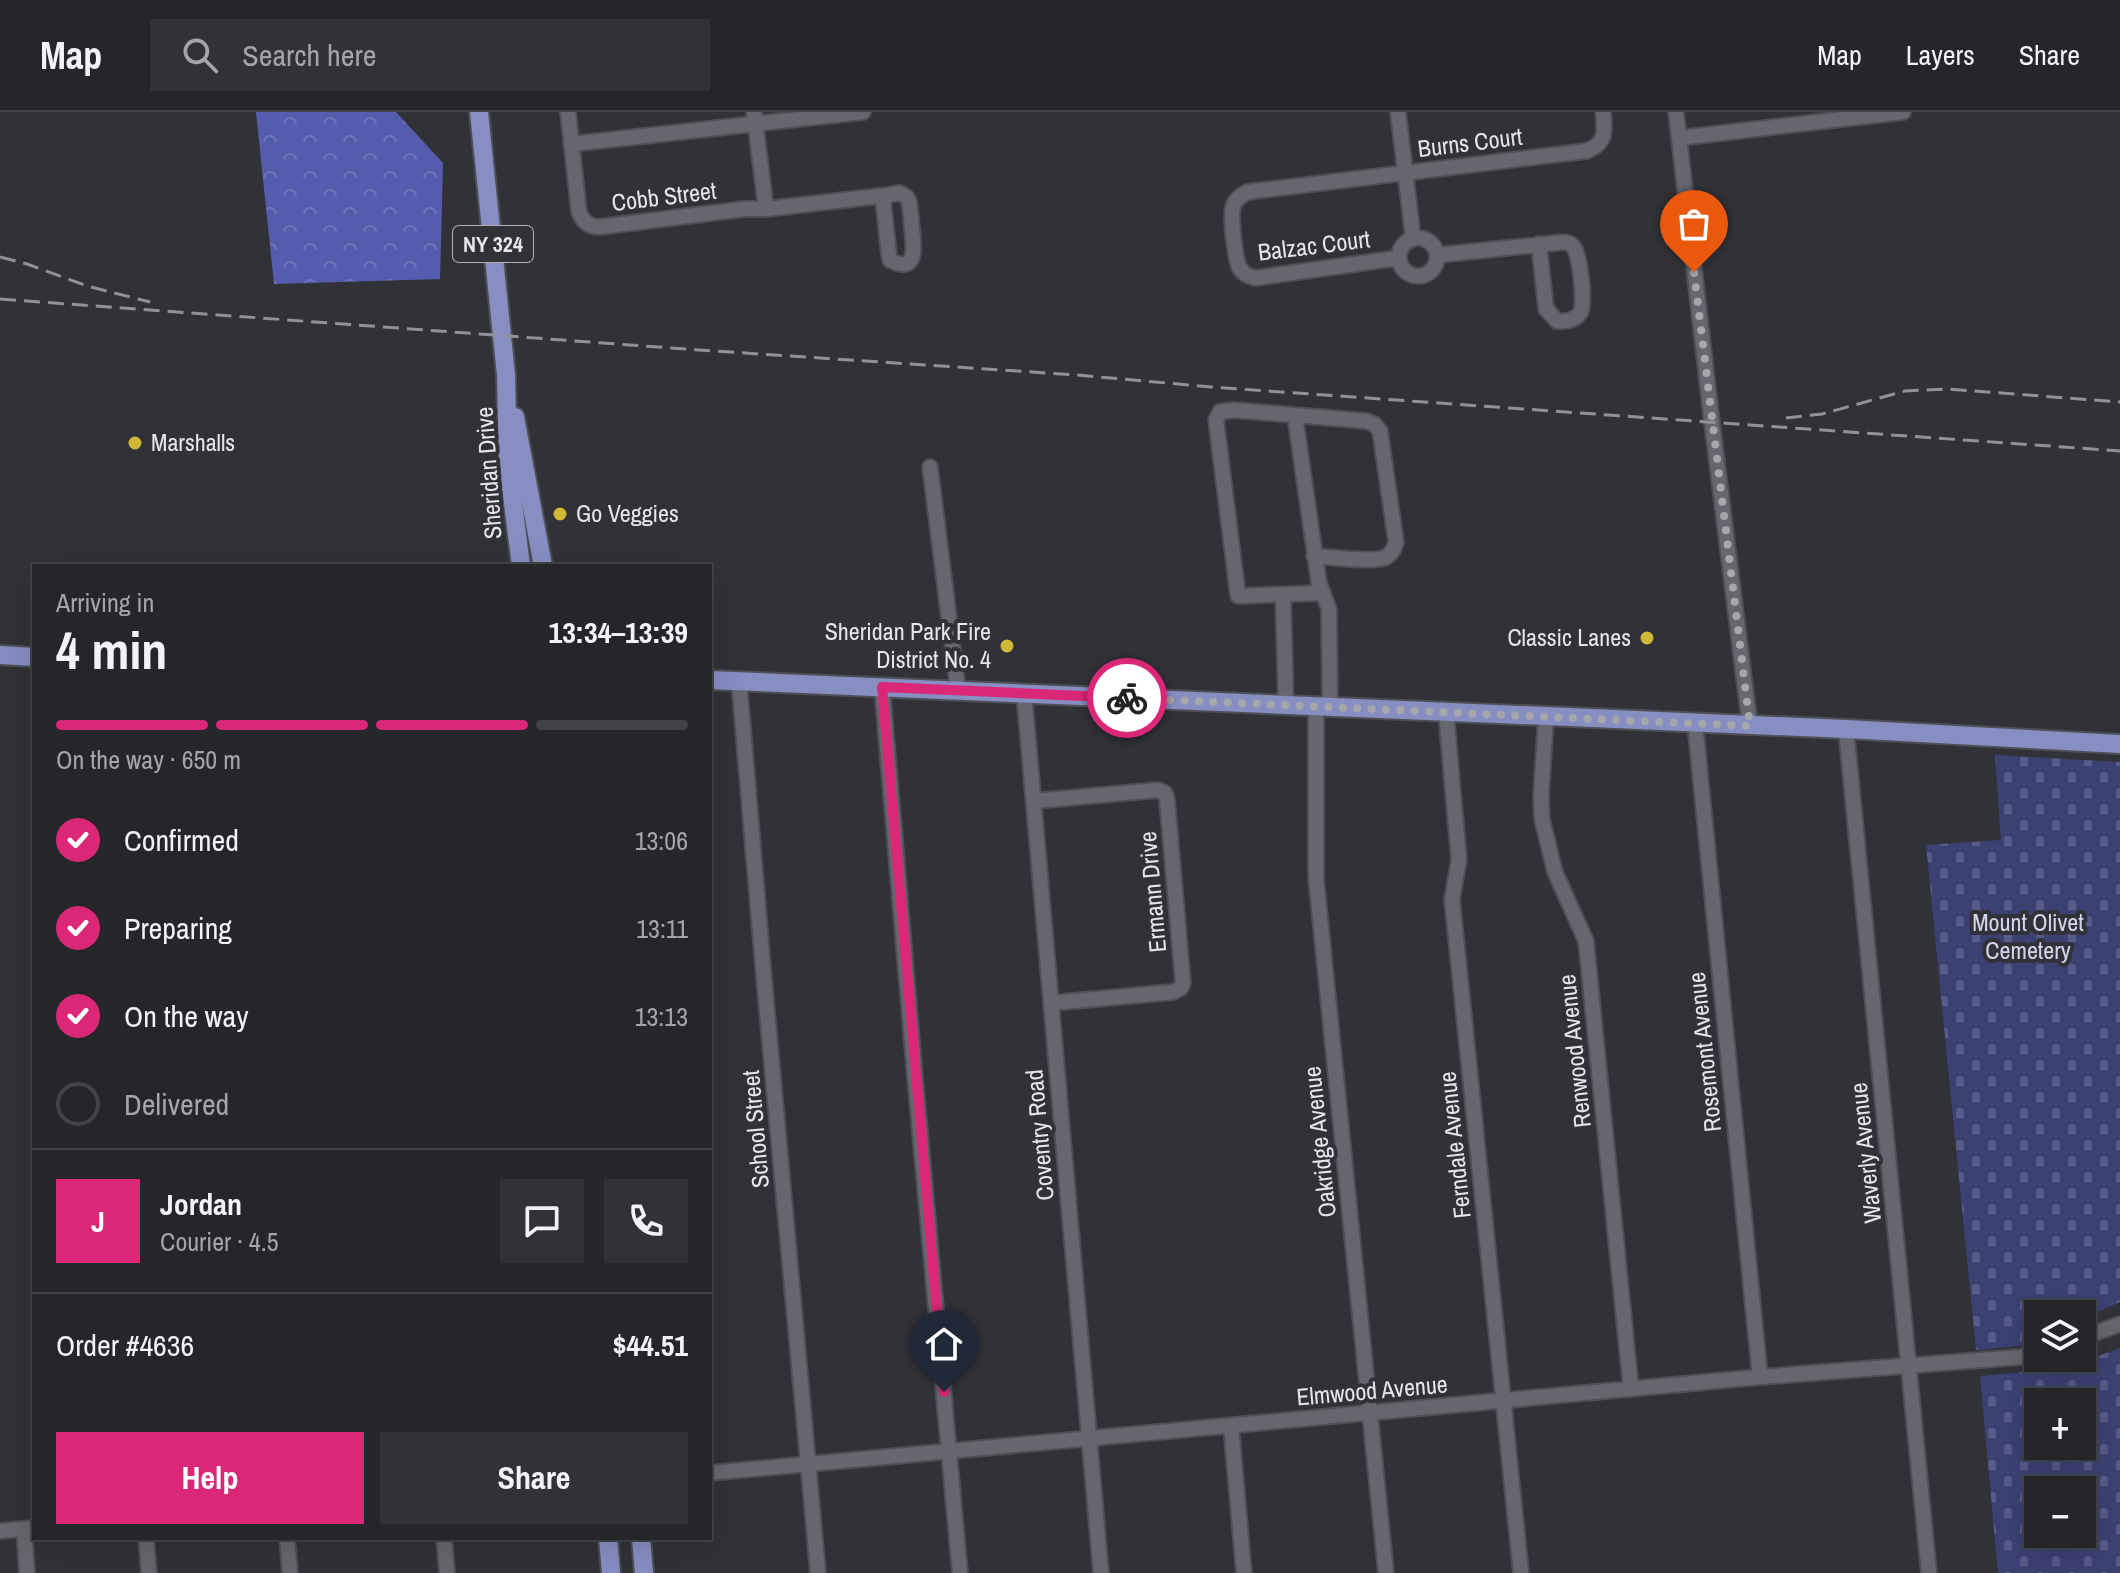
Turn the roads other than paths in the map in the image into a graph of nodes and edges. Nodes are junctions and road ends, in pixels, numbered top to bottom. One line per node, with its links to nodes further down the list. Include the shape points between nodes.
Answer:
1 (479, 112): 18 (main road, Sheridan Drive / NY 324)
2 (568, 112): 10 (street, Cobb Street)
3 (863, 112): 8 (street)
4 (1398, 112): 11 (street)
5 (1603, 112): 11 (street, Burns Court, via 1606,132 1593,149)
6 (1676, 112): 9 (street)
7 (1903, 112): 9 (street)
8 (754, 118): 10 (street); 13 (street)
9 (1679, 138): 38 (street)
10 (571, 144): 13 (street, Cobb Street, via 579,212 592,226)
11 (1405, 173): 14 (street); 17 (street, Balzac Court, via 1247,192 1232,211 1238,263 1255,278)
12 (888, 195): 13 (street)
13 (766, 209)
14 (1413, 237): 16 (street, via 1433,244); 17 (street, via 1402,245)
15 (1539, 244): 15 (street, via 1567,242 1579,259 1583,306 1573,319 1557,321 1546,309); 16 (street)
16 (1438, 255): 17 (street, via 1433,269 1420,277 1405,272)
17 (1398, 258)
18 (506, 375): 22 (main road, Sheridan Drive / NY 324, via 508,463); 23 (main road, Sheridan Drive / NY 324)
19 (1295, 416): 21 (street, Oakridge Avenue); 21 (street, via 1377,426 1396,542 1389,556 1379,560); 25 (street, via 1224,411 1216,420 1238,596)
20 (930, 467): 31 (street)
21 (1314, 556): 24 (street, Oakridge Avenue)
22 (521, 564)
23 (543, 564)
24 (1322, 593): 25 (street); 34 (street, Oakridge Avenue, via 1329,609)
25 (1283, 595): 33 (street)
26 (0, 655): 27 (main road)
27 (32, 657)
28 (712, 680): 29 (main road)
29 (739, 681): 30 (main road); 54 (street, School Street)
30 (882, 687): 31 (main road); 53 (street)
31 (958, 690): 32 (main road)
32 (1024, 693): 33 (main road); 41 (street, Coventry Road)
33 (1286, 705): 34 (main road)
34 (1323, 706): 35 (main road); 50 (street, Oakridge Avenue, via 1316,878)
35 (1446, 712): 36 (main road); 49 (street, Ferndale Avenue, via 1459,860 1452,899)
36 (1546, 716): 37 (main road); 48 (street, Renwood Avenue, via 1542,819 1555,872 1586,941)
37 (1695, 723): 38 (main road); 47 (street, Rosemont Avenue)
38 (1750, 726): 39 (main road)
39 (1846, 729): 40 (main road); 46 (street, Waverly Avenue)
40 (2120, 744)
41 (1034, 801): 42 (street, Coventry Road); 42 (street, Ermann Drive, via 1165,793 1183,983 1173,992)
42 (1051, 1003): 52 (street, Coventry Road)
43 (2120, 1324): 44 (street)
44 (2096, 1333)
45 (2024, 1355): 46 (street, Elmwood Avenue)
46 (1908, 1365): 47 (street, Elmwood Avenue); 75 (street, Waverly Avenue)
47 (1760, 1377): 48 (street, Elmwood Avenue)
48 (1631, 1389): 49 (street, Elmwood Avenue)
49 (1503, 1401): 50 (street, Elmwood Avenue); 74 (street, Ferndale Avenue)
50 (1369, 1413): 51 (street, Elmwood Avenue); 73 (street, Oakridge Avenue)
51 (1231, 1426): 52 (street, Elmwood Avenue); 72 (street)
52 (1089, 1438): 53 (street, Elmwood Avenue); 71 (street, Coventry Road)
53 (949, 1451): 54 (street, Elmwood Avenue); 70 (street)
54 (808, 1463): 55 (street, Elmwood Avenue); 69 (street, School Street)
55 (712, 1473)
56 (29, 1529): 57 (street); 63 (street)
57 (0, 1531)
58 (146, 1540): 64 (street)
59 (287, 1540): 65 (street)
60 (444, 1540): 66 (street)
61 (608, 1540): 67 (main road)
62 (641, 1540): 68 (main road)
63 (27, 1573)
64 (149, 1573)
65 (290, 1573)
66 (447, 1573)
67 (611, 1573)
68 (644, 1573)
69 (818, 1573)
70 (960, 1573)
71 (1101, 1573)
72 (1244, 1573)
73 (1386, 1573)
74 (1521, 1573)
75 (1929, 1573)

